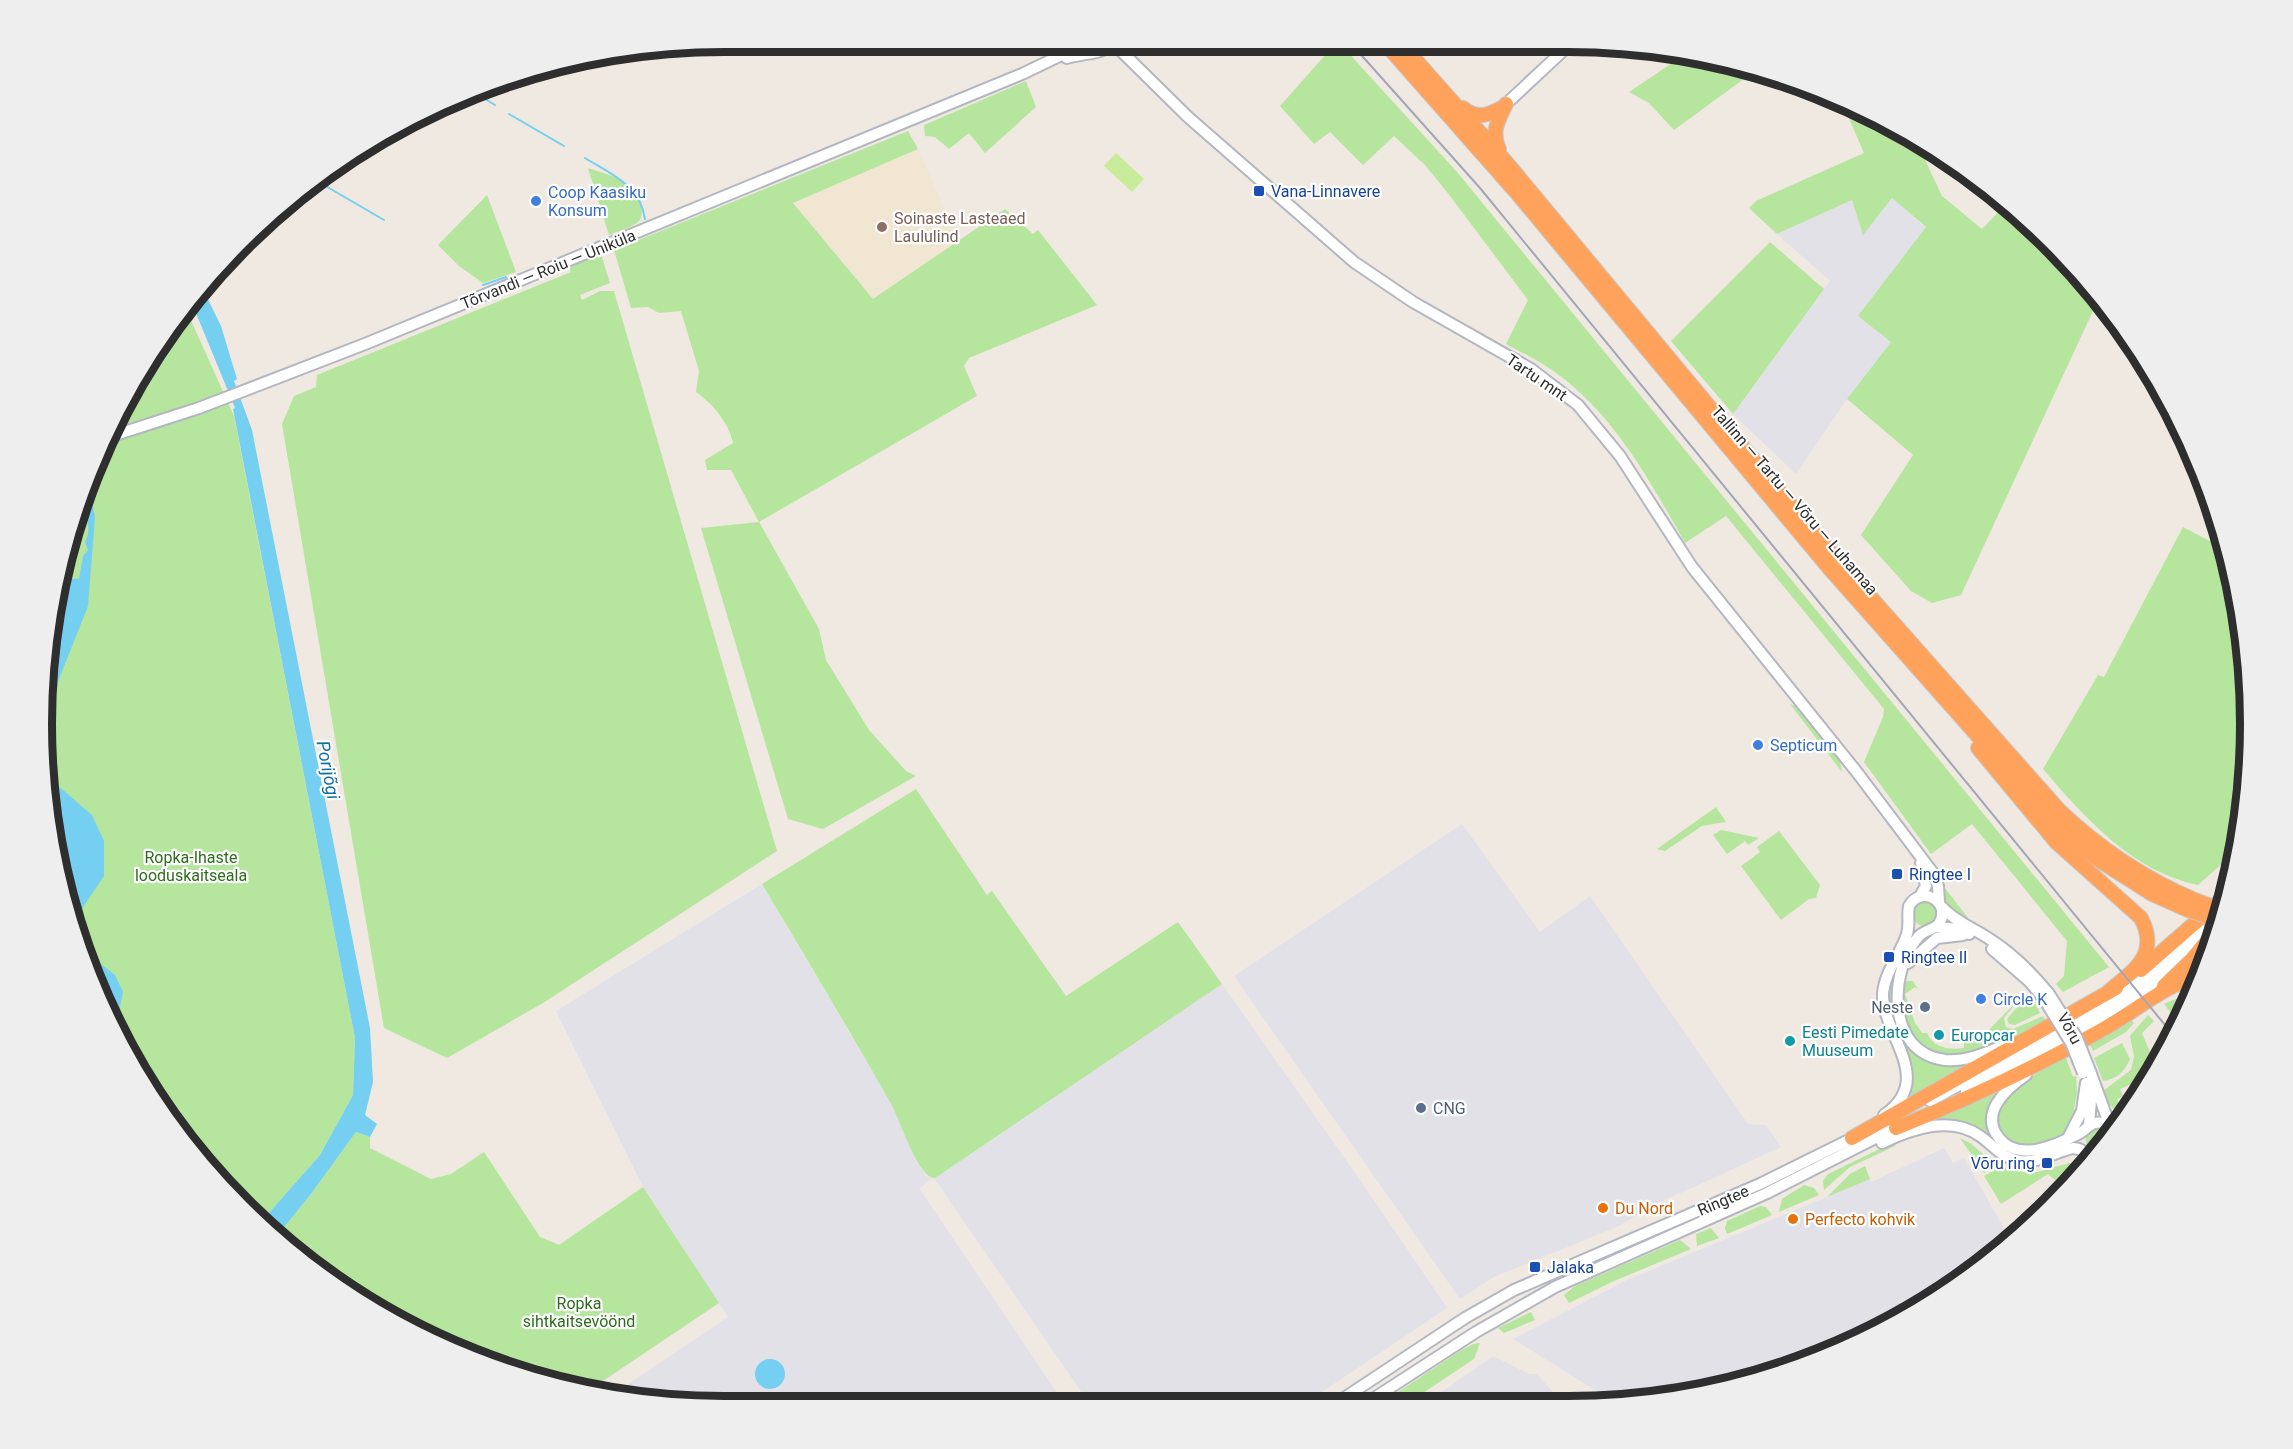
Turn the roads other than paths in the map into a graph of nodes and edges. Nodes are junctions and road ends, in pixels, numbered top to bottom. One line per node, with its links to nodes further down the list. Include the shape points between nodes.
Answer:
1 (1069, 52): 8 (main road, Tõrvandi — Roiu — Uniküla)
2 (1088, 52): 8 (main road, Tõrvandi — Roiu — Uniküla)
3 (1105, 52): 9 (main road, Tartu mnt)
4 (1122, 52): 9 (main road, Tartu mnt)
5 (1393, 52): 14 (highway, Tallinn — Tartu — Võru — Luhamaa, via 1516,192 1829,568)
6 (1409, 52): 10 (highway, Tallinn — Tartu — Võru — Luhamaa)
7 (1562, 52): 11 (main road)
8 (1049, 63): 13 (main road, Tõrvandi — Roiu — Uniküla, via 252,388)
9 (1136, 65): 15 (main road, Tartu mnt, via 1188,117 1354,262 1413,302 1531,369 1578,405 1620,456 1692,567 1856,771)
10 (1453, 101): 11 (highway, via 1476,116 1490,114); 12 (highway, Tallinn — Tartu — Võru — Luhamaa)
11 (1506, 104): 12 (highway, via 1494,135)
12 (1507, 163): 18 (highway, Tallinn — Tartu — Võru — Luhamaa, via 1820,540 2059,810 2083,833 2133,869)
13 (119, 434)
14 (1898, 644): 18 (highway, Tallinn — Tartu — Võru — Luhamaa, via 2072,838 2127,880); 30 (highway, via 1901,654 2056,842 2141,918 2148,934 2145,956)
15 (1918, 857): 16 (main road, via 1926,880); 17 (main road, via 1937,881)
16 (1920, 896): 17 (main road, via 1931,896); 22 (main road, via 1909,906)
17 (1940, 905): 23 (main road, via 1942,918); 29 (main road, Võru, via 1951,917 2007,951)
18 (2192, 905): 20 (highway, Tallinn — Tartu — Võru — Luhamaa, bridge); 21 (highway, Tallinn — Tartu — Võru — Luhamaa, bridge)
19 (2215, 907): 30 (highway, via 2143,969)
20 (2215, 909)
21 (2212, 917)
22 (1909, 920): 23 (main road, via 1917,928); 38 (main road, via 1905,942 1883,994 1906,1064 1904,1090 1890,1112)
23 (1931, 929): 25 (main road, Võru, via 1960,928); 27 (main road, via 1913,945)
24 (2208, 931): 30 (main road, via 2170,968)
25 (1973, 936): 27 (main road, via 1954,934 1937,938); 29 (main road, Võru, via 2012,964)
26 (2204, 943): 30 (highway, via 2174,977)
27 (1905, 965): 31 (main road, via 1897,985 1899,1014 1910,1038 1927,1054 1944,1060 1965,1059)
28 (2190, 979): 30 (highway)
29 (2046, 997): 33 (main road, Võru, bridge)
30 (2118, 1003): 31 (highway); 32 (highway); 36 (main road, Ringtee); 38 (main road, Ringtee)
31 (2043, 1029): 38 (highway)
32 (2061, 1051): 36 (highway, via 1995,1086); 39 (main road, via 2002,1095 1994,1108 1992,1123 2002,1142 2024,1152)
33 (2086, 1076): 34 (main road, Võru); 37 (main road, Võru, via 2091,1100); 39 (main road, via 2082,1111)
34 (2109, 1124)
35 (2107, 1126): 37 (main road, via 2100,1122)
36 (1896, 1128): 42 (main road, Ringtee)
37 (2086, 1128): 39 (main road); 40 (main road, Võru, via 2081,1142)
38 (1852, 1138): 43 (main road, Ringtee, via 1760,1184 1514,1290 1464,1318)
39 (2068, 1138)
40 (2087, 1152)
41 (2086, 1154): 42 (main road, via 2073,1148 2034,1160 2016,1161 1972,1131 1934,1126)
42 (1839, 1159): 44 (main road, Ringtee, via 1564,1282)
43 (1347, 1396)
44 (1377, 1396)

